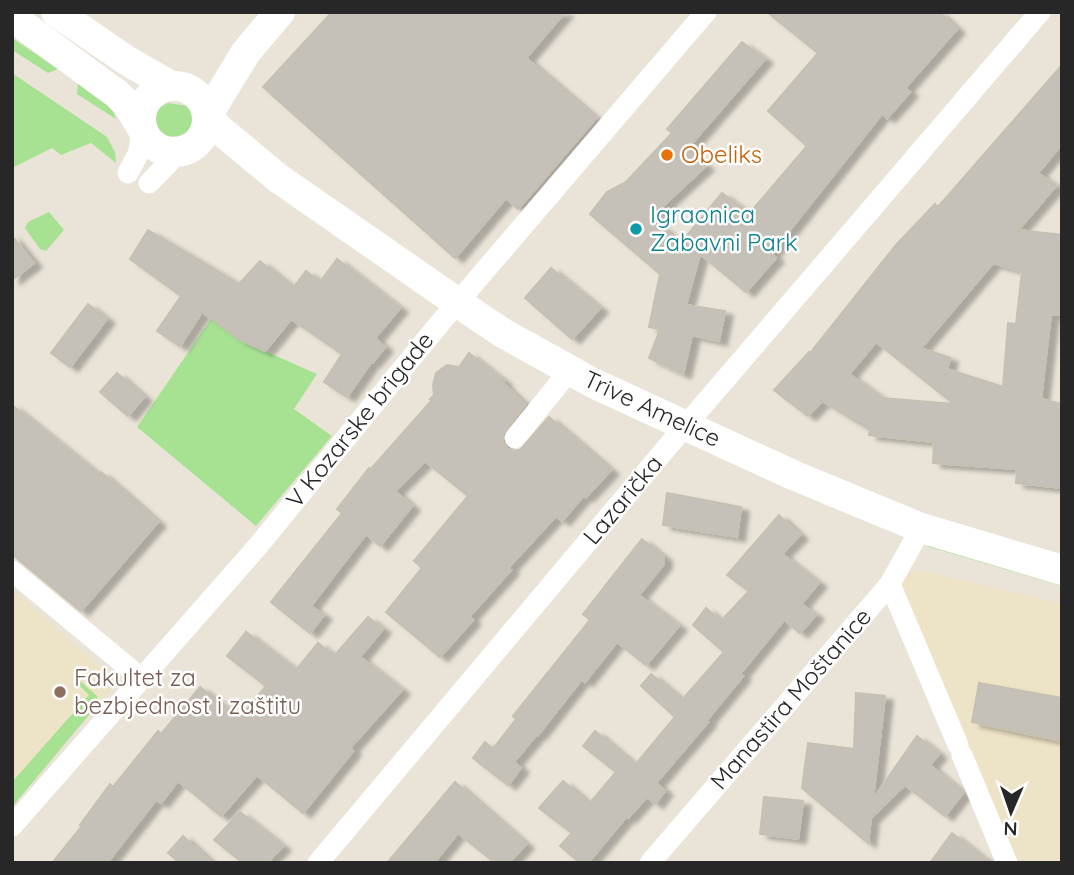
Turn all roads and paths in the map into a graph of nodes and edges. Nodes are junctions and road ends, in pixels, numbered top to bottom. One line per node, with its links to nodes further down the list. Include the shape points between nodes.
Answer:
1 (56, 12): 7 (main road, via 126,60)
2 (281, 12): 6 (main road)
3 (706, 12): 14 (street, V Kozarske brigade)
4 (1040, 12): 16 (street, Lazarička)
5 (12, 17): 9 (main road, via 117,94)
6 (247, 52): 7 (main road, via 212,82); 8 (main road)
7 (181, 88): 8 (main road, via 203,103); 9 (main road, via 156,91 145,103)
8 (207, 116): 10 (main road, via 201,138); 12 (main road, Trive Amelice)
9 (143, 130): 10 (main road, via 158,147); 11 (street)
10 (179, 152): 12 (main road, Trive Amelice, via 229,156); 13 (street)
11 (128, 173)
12 (278, 178): 14 (main road, Trive Amelice)
13 (149, 183)
14 (458, 303): 15 (main road, Trive Amelice); 22 (street, V Kozarske brigade)
15 (570, 370): 16 (main road, Trive Amelice); 17 (street)
16 (686, 426): 18 (main road, Trive Amelice); 24 (street, Lazarička)
17 (515, 438)
18 (921, 528): 19 (main road, Trive Amelice); 21 (street, Manastira Moštanice)
19 (1062, 570)
20 (12, 571): 22 (street)
21 (890, 584): 25 (street, Manastira Moštanice); 26 (street)
22 (141, 678): 23 (street, V Kozarske brigade)
23 (12, 826)
24 (318, 863)
25 (650, 863)
26 (1007, 863)

